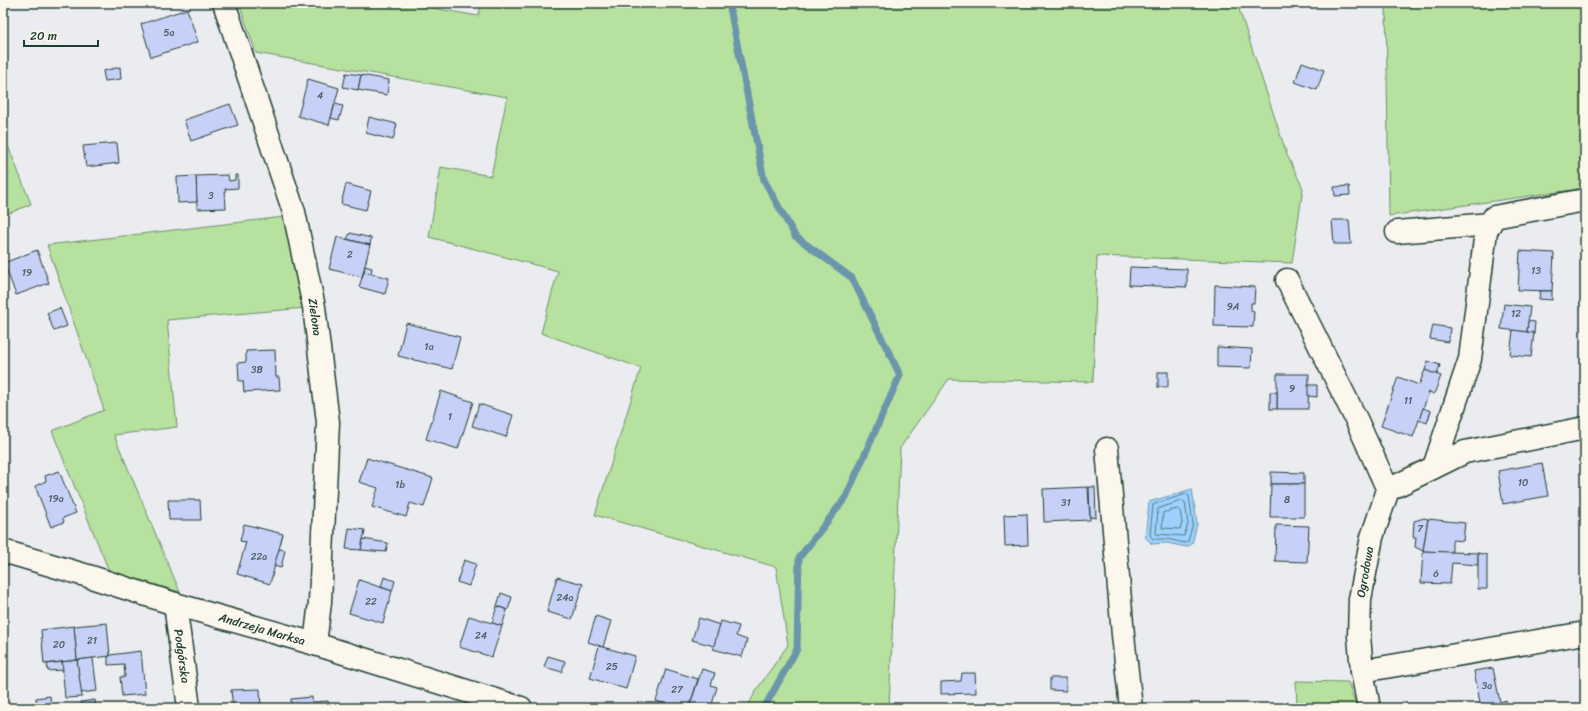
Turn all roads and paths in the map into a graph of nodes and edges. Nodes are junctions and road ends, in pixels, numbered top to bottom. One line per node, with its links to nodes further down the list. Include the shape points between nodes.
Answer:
1 (224, 3): 13 (street, Zielona, via 294,212 314,307 328,422 320,602)
2 (1585, 200): 3 (street, via 1494,217)
3 (1490, 224): 4 (street); 8 (street, via 1486,231 1470,359)
4 (1397, 232)
5 (1287, 280): 9 (street)
6 (1585, 428): 8 (street, via 1465,452)
7 (1107, 449): 17 (street)
8 (1434, 467): 9 (street)
9 (1388, 490): 14 (street, Ogrodowa, via 1372,537 1360,599 1359,636)
10 (3, 551): 11 (street, Andrzeja Marksa)
11 (175, 604): 13 (street, Andrzeja Marksa); 15 (street, Podgórska)
12 (1585, 633): 14 (street)
13 (315, 644): 16 (street, Andrzeja Marksa)
14 (1362, 671): 18 (street, Ogrodowa)
15 (190, 708)
16 (521, 708)
17 (1131, 708)
18 (1369, 708)

